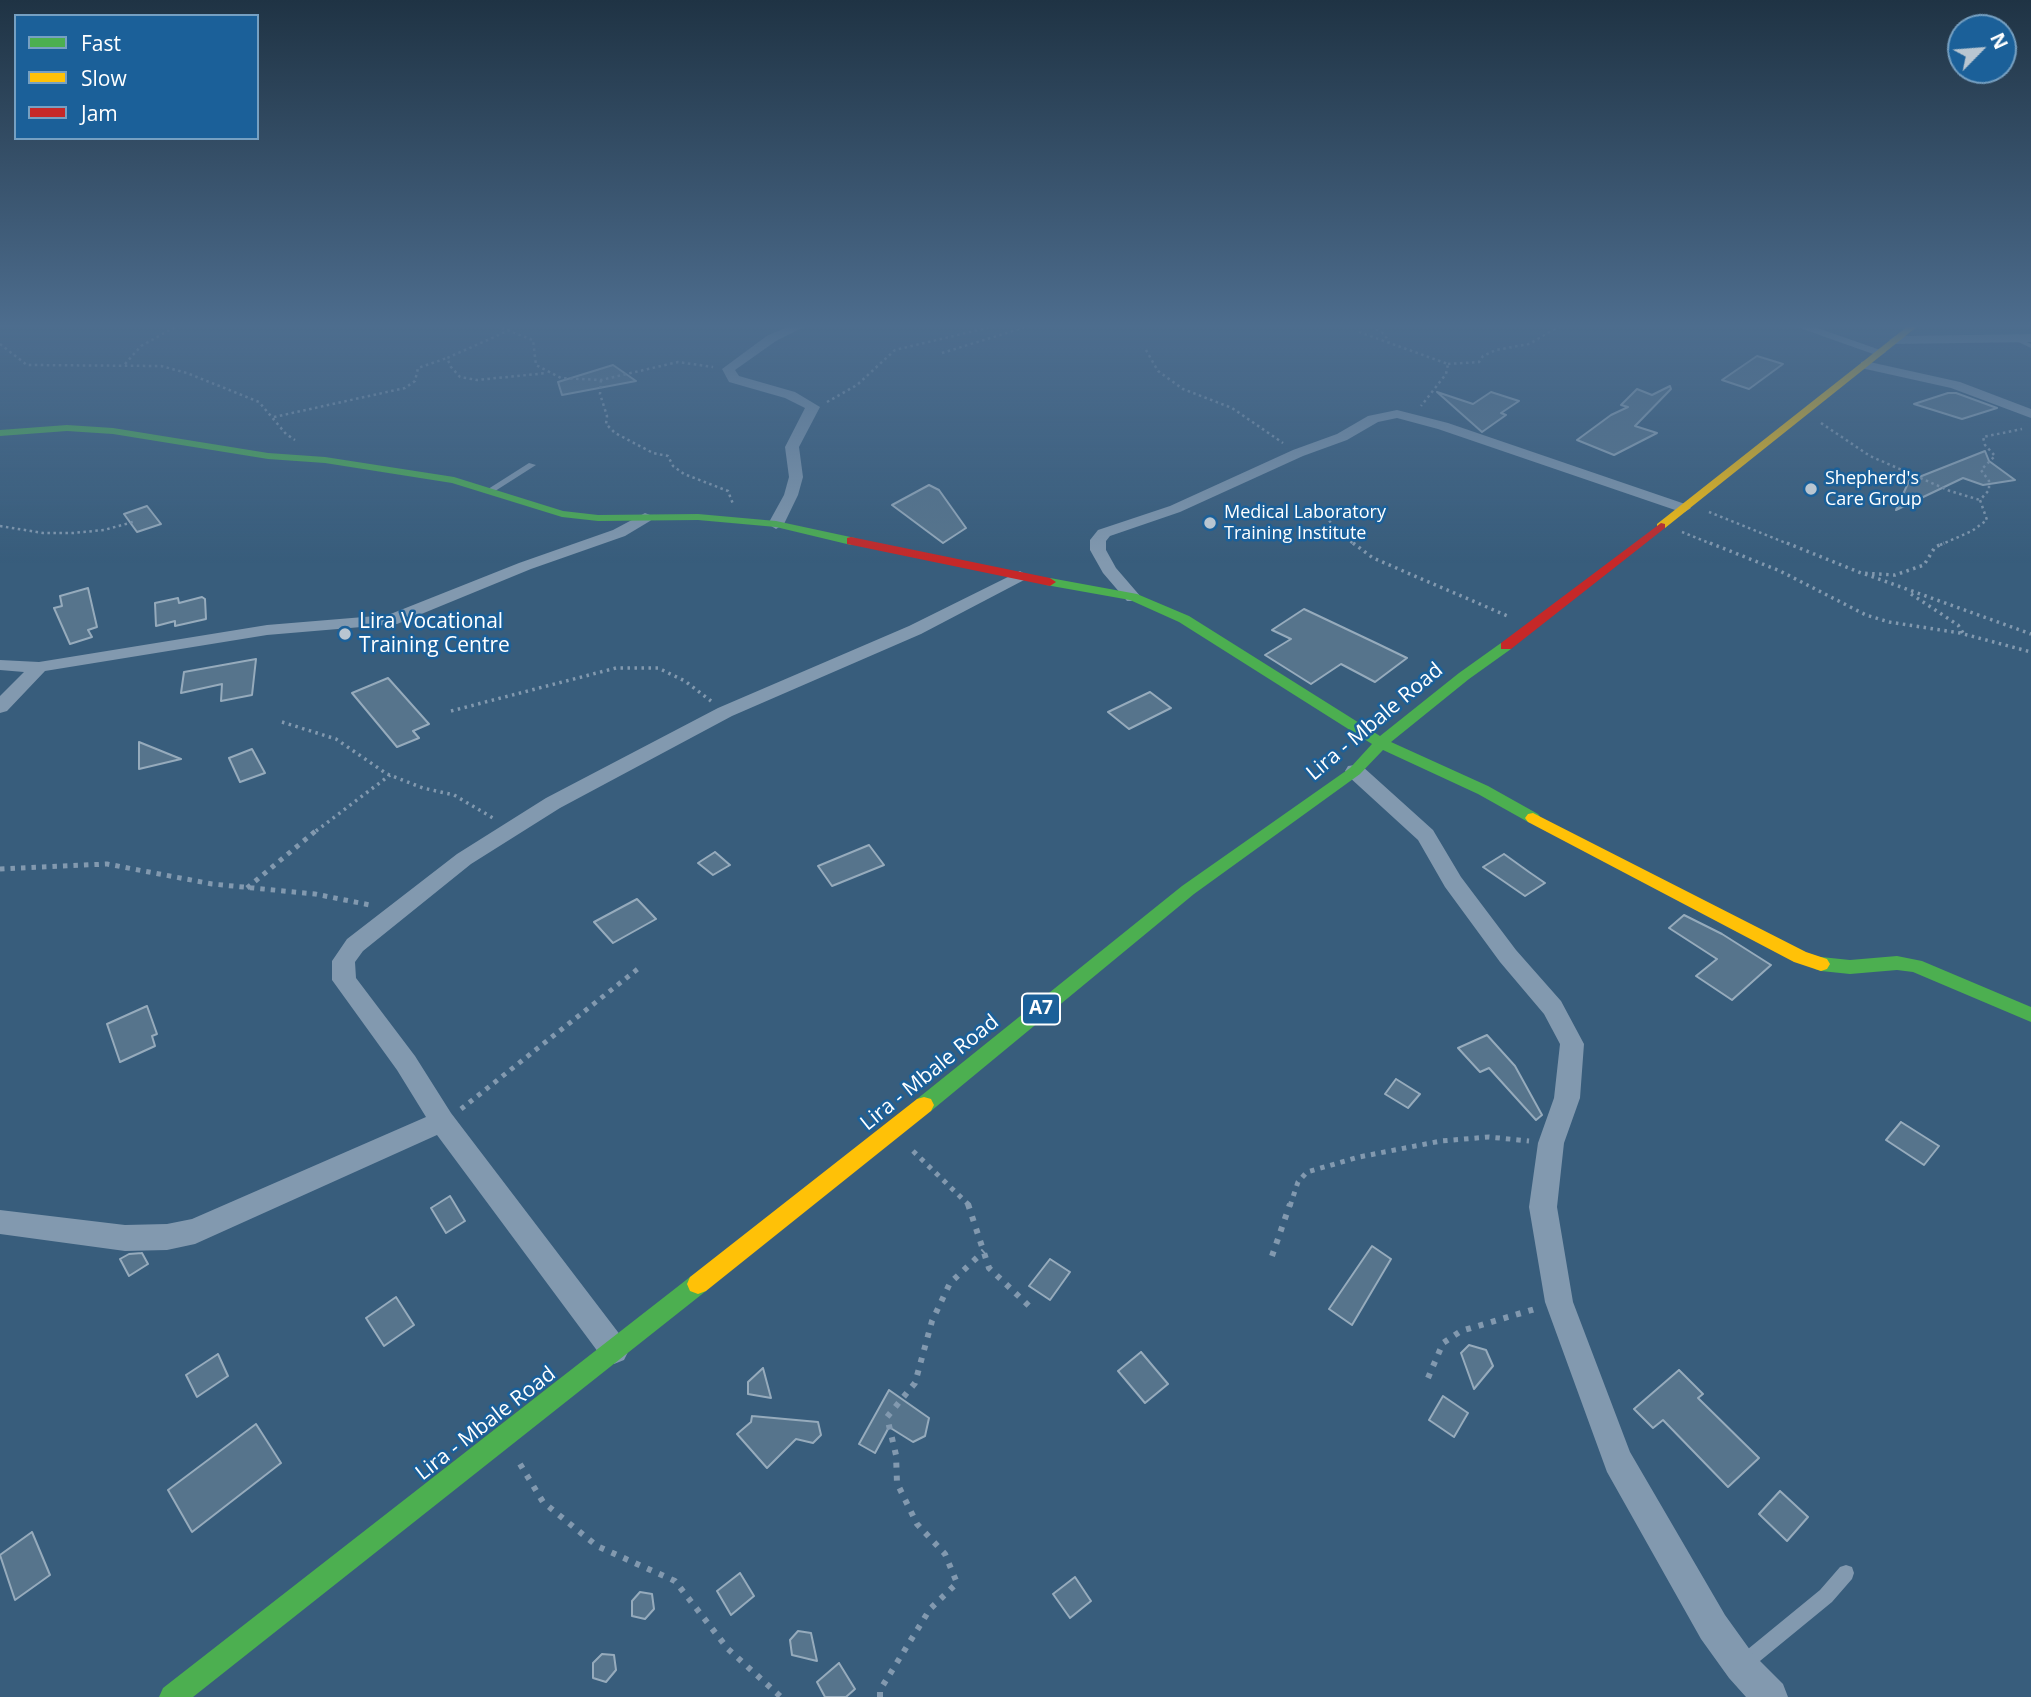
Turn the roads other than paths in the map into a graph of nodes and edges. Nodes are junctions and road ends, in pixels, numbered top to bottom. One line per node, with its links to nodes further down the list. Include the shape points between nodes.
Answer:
1 (808, 405): 10 (street, via 813,408 792,447 796,477)
2 (1813, 405): 8 (main road, Lira - Mbale Road / A7)
3 (1997, 405): 4 (street)
4 (2030, 421)
5 (0, 433): 7 (main road, via 67,428 113,431 454,480)
6 (532, 465): 7 (lane)
7 (489, 491): 9 (main road, via 562,514)
8 (1686, 506): 12 (street, via 1424,420 1386,415 1175,509 1104,533 1098,550); 16 (main road, Lira - Mbale Road / A7)
9 (645, 518): 10 (main road); 14 (street, via 619,533 391,620 267,630)
10 (776, 524): 11 (main road)
11 (1020, 576): 12 (main road); 19 (street, via 915,630 725,712 585,785 464,859 355,945 343,961 344,980 407,1063)
12 (1133, 597): 16 (main road, via 1184,619)
13 (0, 666): 14 (street)
14 (39, 667): 15 (street)
15 (0, 707)
16 (1381, 743): 17 (main road, Lira - Mbale Road / A7); 18 (main road, via 1483,790 1800,957 1850,967 1916,966)
17 (1355, 771): 21 (main road, Lira - Mbale Road / A7, via 1188,890); 23 (street, via 1426,835 1452,882 1553,1008 1572,1044 1567,1098 1551,1143 1543,1207 1559,1302 1618,1461 1713,1627)
18 (2031, 1015)
19 (442, 1121): 20 (street, via 195,1231 125,1238); 21 (street)
20 (0, 1222)
21 (614, 1350): 24 (main road, Lira - Mbale Road / A7)
22 (1846, 1573): 23 (lane, via 1826,1596)
23 (1741, 1666): 25 (street)
24 (172, 1697)
25 (1770, 1697)

